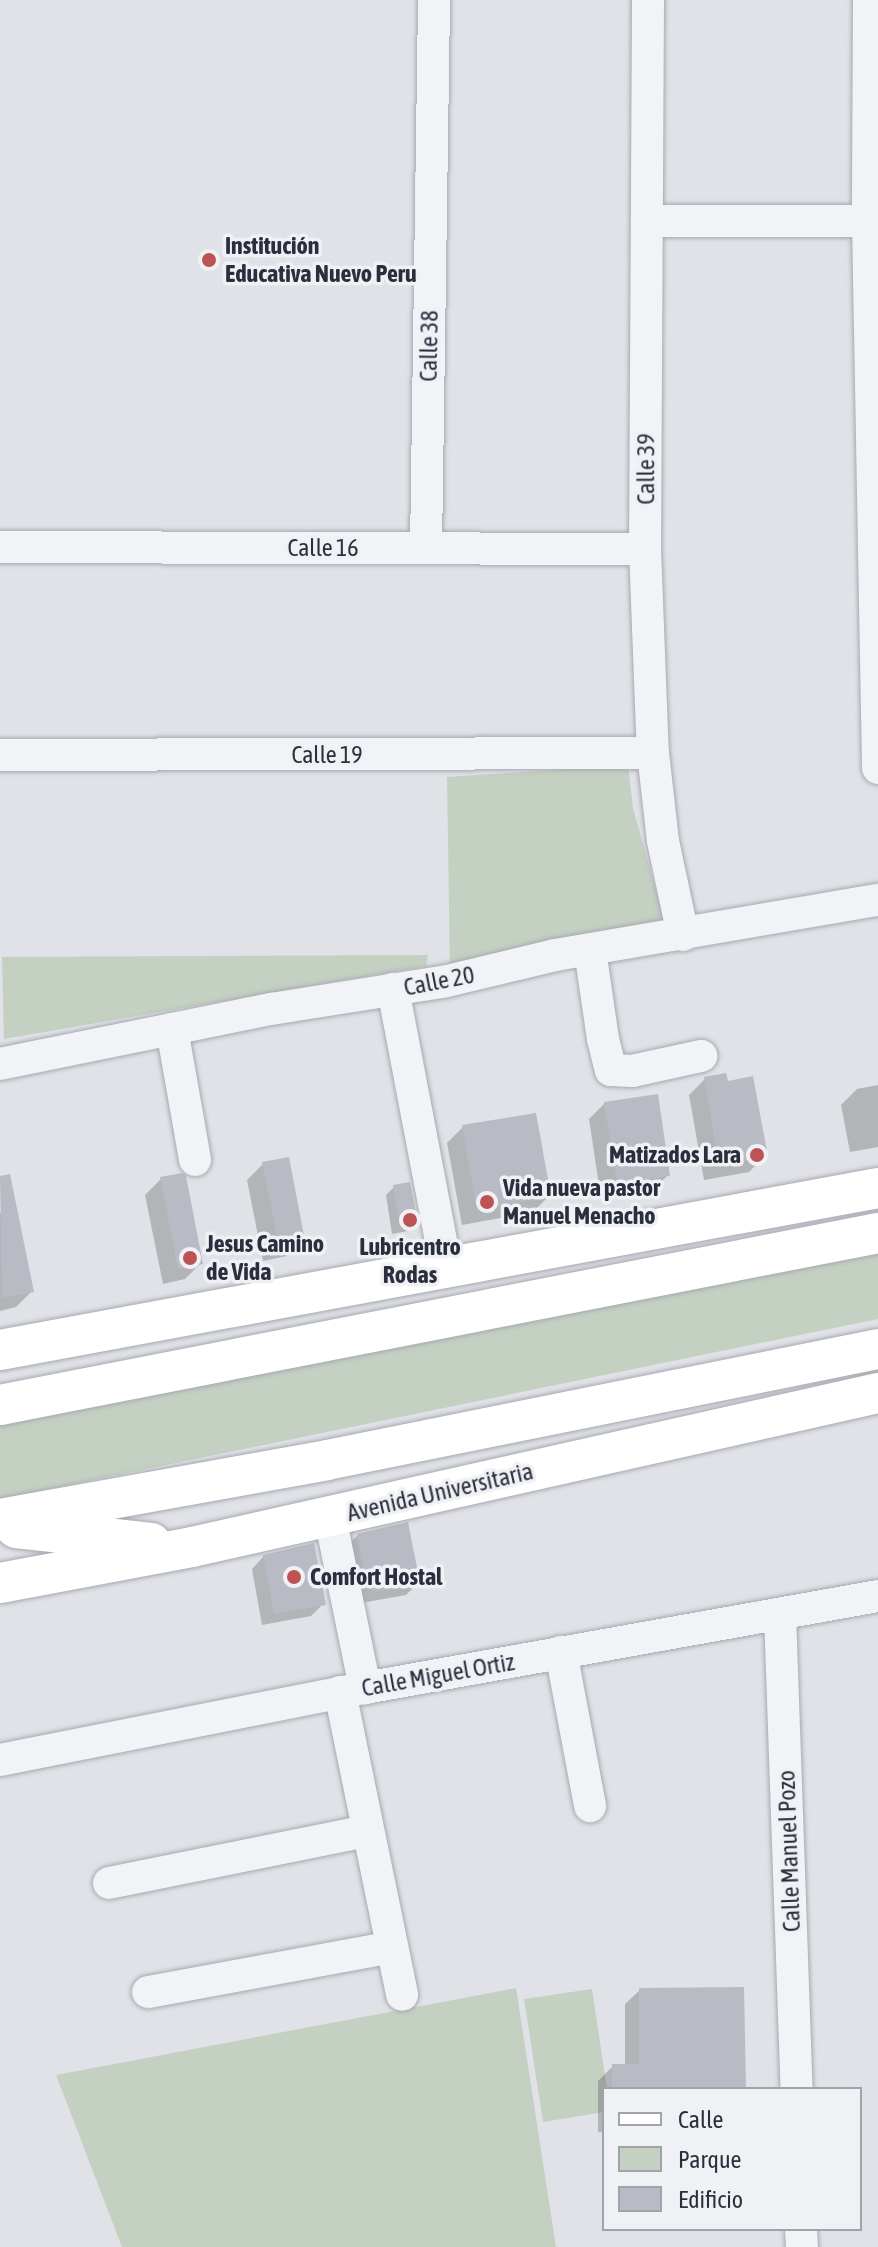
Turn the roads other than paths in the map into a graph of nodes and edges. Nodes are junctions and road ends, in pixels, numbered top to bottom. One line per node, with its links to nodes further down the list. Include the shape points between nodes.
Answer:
1 (434, 0): 7 (street, Calle 38)
2 (648, 0): 4 (street, Calle 39)
3 (869, 0): 5 (street)
4 (647, 221): 5 (street); 8 (street, Calle 39)
5 (873, 221): 11 (street)
6 (0, 547): 7 (street, Calle 16)
7 (426, 548): 8 (street, Calle 16)
8 (645, 549): 9 (street, Calle 39)
9 (653, 753): 10 (street, Calle 19); 13 (street, Calle 39, via 663,841)
10 (0, 755)
11 (878, 768)
12 (878, 900): 13 (street, Calle 20)
13 (683, 935): 14 (street, Calle 20)
14 (590, 950): 15 (street, Calle 20); 17 (street, via 611,1070 632,1071)
15 (393, 989): 16 (street, Calle 20); 22 (street)
16 (172, 1029): 18 (street, Calle 20); 19 (street)
17 (701, 1056)
18 (0, 1064)
19 (195, 1160)
20 (878, 1188): 22 (main road)
21 (878, 1233): 26 (main road)
22 (446, 1267): 24 (main road)
23 (878, 1349): 28 (main road, via 327,1460)
24 (0, 1350)
25 (878, 1393): 27 (main road, Avenida Universitaria)
26 (0, 1405)
27 (330, 1517): 30 (main road, Avenida Universitaria); 35 (street)
28 (0, 1519)
29 (0, 1526): 30 (main road)
30 (192, 1547): 31 (main road, Avenida Universitaria)
31 (0, 1583)
32 (878, 1596): 33 (street, Calle Miguel Ortiz)
33 (780, 1614): 34 (street, Calle Miguel Ortiz); 43 (street, Calle Manuel Pozo)
34 (561, 1652): 35 (street, Calle Miguel Ortiz); 37 (street)
35 (352, 1690): 36 (street, Calle Miguel Ortiz); 38 (street)
36 (0, 1760)
37 (590, 1806)
38 (368, 1831): 39 (street); 40 (street)
39 (109, 1883)
40 (392, 1947): 41 (street); 42 (street)
41 (148, 1992)
42 (402, 1995)
43 (797, 2087)

